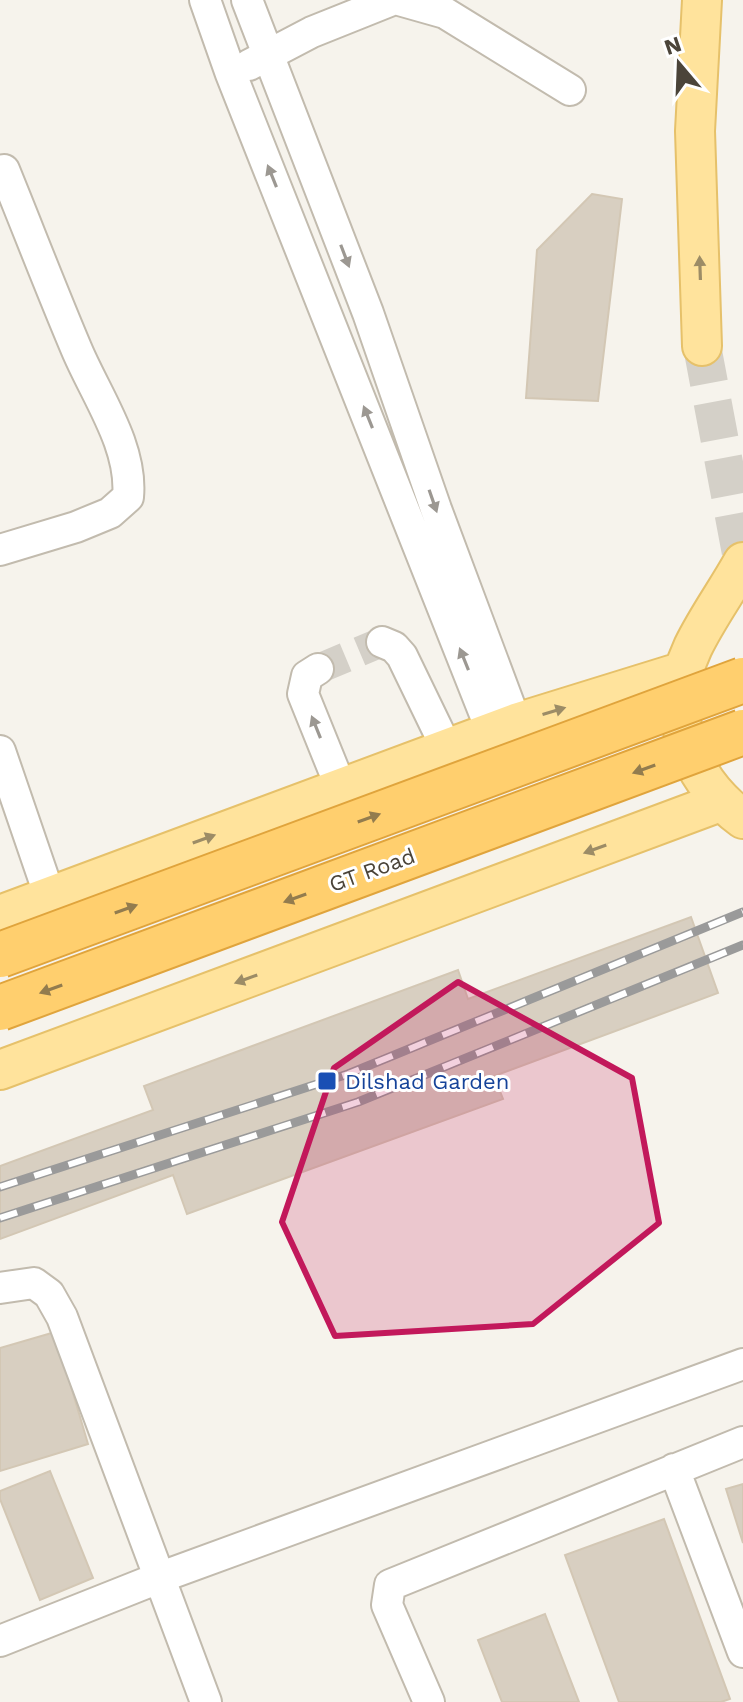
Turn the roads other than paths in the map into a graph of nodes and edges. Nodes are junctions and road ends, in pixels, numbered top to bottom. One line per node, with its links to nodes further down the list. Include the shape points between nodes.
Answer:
1 (205, 0): 7 (street)
2 (247, 0): 6 (street)
3 (392, 0): 6 (street)
4 (399, 0): 8 (street, via 445,13)
5 (702, 0): 10 (main road, one-way to 5, via 695,131)
6 (267, 56): 7 (street); 18 (street, one-way to 18, via 368,313)
7 (231, 74): 18 (street, one-way to 7)
8 (570, 90)
9 (4, 170): 11 (street, via 130,477 128,497 110,513)
10 (702, 346)
11 (0, 550)
12 (743, 562): 13 (main road)
13 (730, 598): 16 (main road, via 692,648)
14 (382, 642): 20 (street, via 402,656)
15 (318, 669): 22 (street, one-way to 15, via 303,694 307,676)
16 (684, 671): 18 (main road, one-way to 16); 23 (main road, via 680,711 688,751 707,787)
17 (743, 680): 26 (highway, one-way to 17, bridge)
18 (504, 727): 20 (main road)
19 (743, 732): 27 (highway, GT Road, one-way to 27, bridge)
20 (447, 749): 22 (main road)
21 (0, 751): 24 (street)
22 (341, 788): 24 (main road, one-way to 22)
23 (732, 811): 28 (main road, one-way to 28)
24 (50, 897): 25 (main road)
25 (0, 915)
26 (0, 955)
27 (0, 1008)
28 (0, 1070)
29 (0, 1288): 33 (street, via 34,1283 49,1294 62,1317)
30 (743, 1364): 33 (street)
31 (743, 1442): 32 (street)
32 (674, 1469): 35 (street); 37 (street, via 390,1585 387,1605)
33 (161, 1577): 34 (street); 36 (street)
34 (0, 1641)
35 (743, 1652)
36 (206, 1702)
37 (429, 1702)

